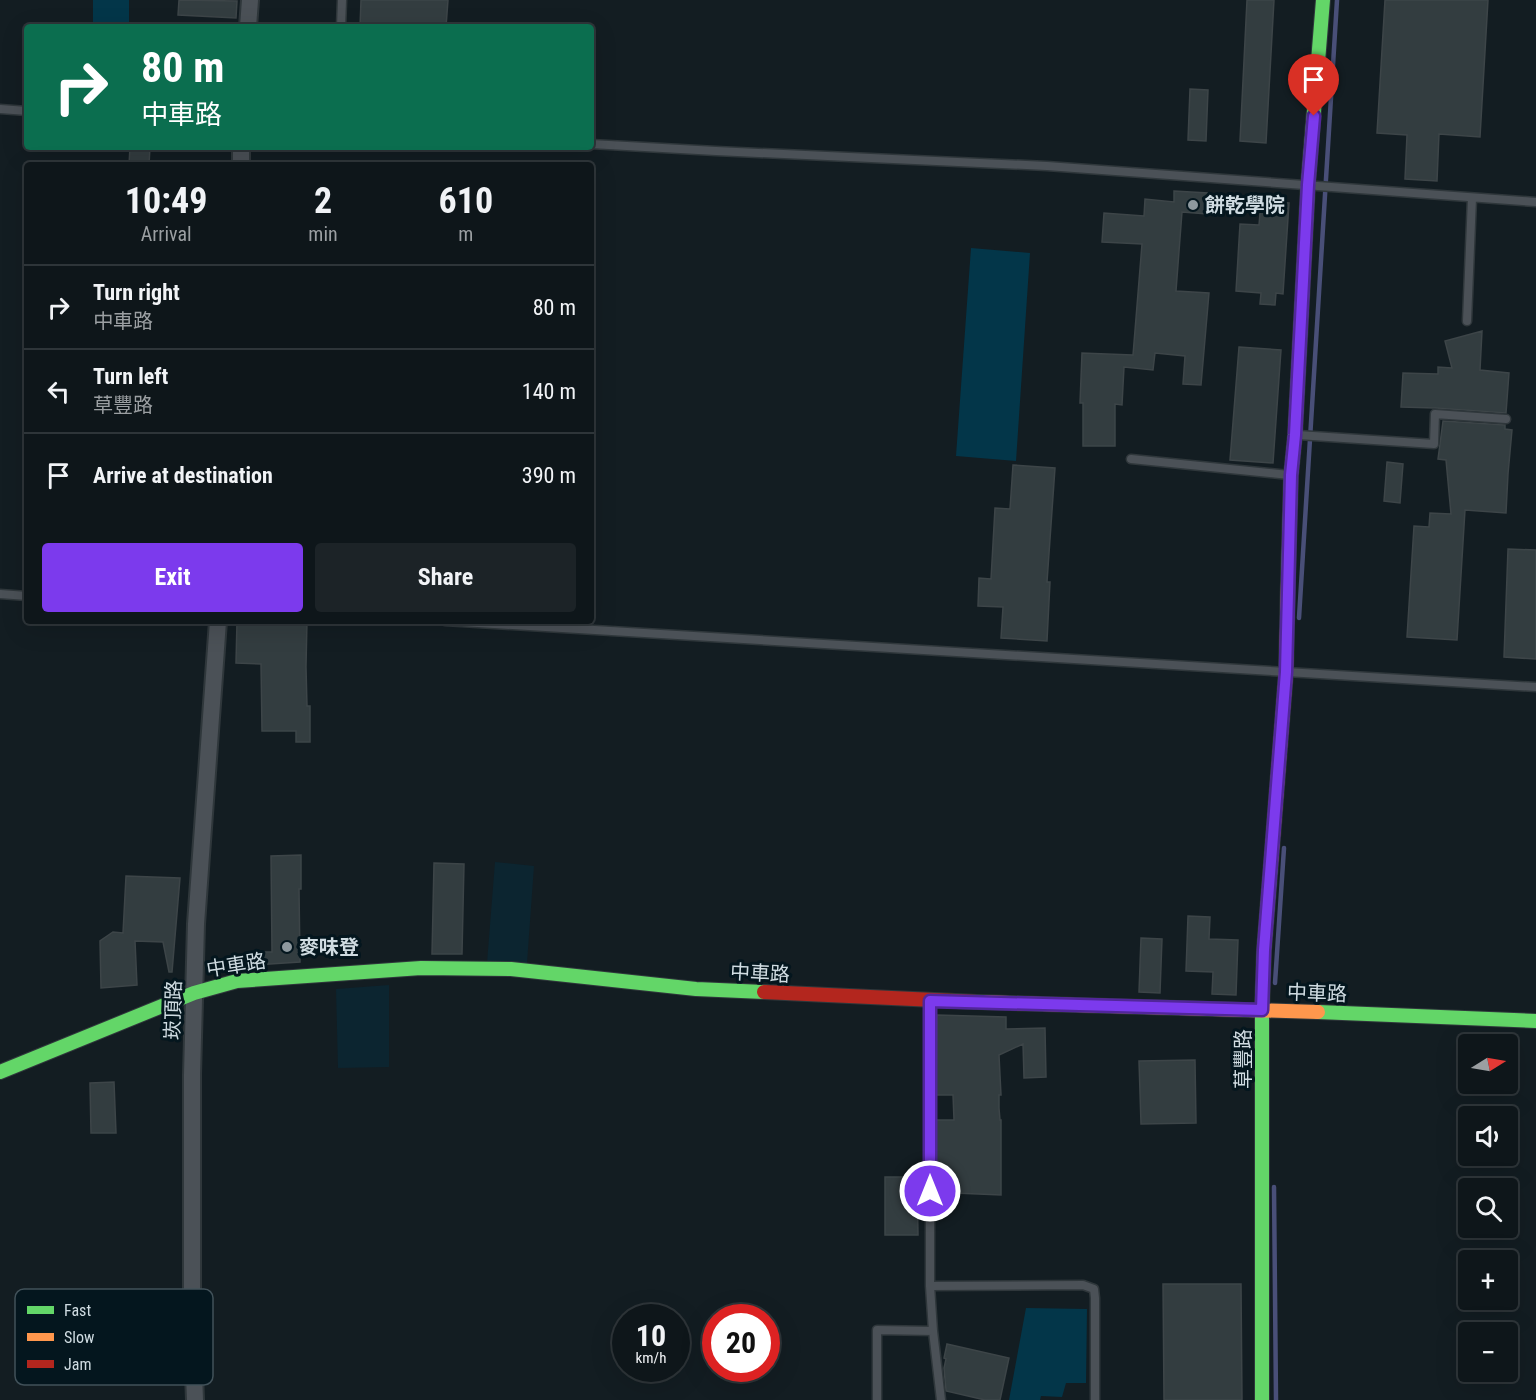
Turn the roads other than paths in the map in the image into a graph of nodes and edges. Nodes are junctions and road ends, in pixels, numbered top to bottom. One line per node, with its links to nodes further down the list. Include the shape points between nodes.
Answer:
1 (249, 0): 4 (street)
2 (342, 0): 5 (lane)
3 (1323, 0): 9 (street, 草豐路)
4 (248, 24)
5 (341, 24)
6 (0, 109): 7 (lane)
7 (24, 111)
8 (594, 144): 9 (lane, via 1047,166)
9 (1308, 185): 10 (lane); 14 (street, 草豐路)
10 (1472, 198): 11 (lane); 12 (lane)
11 (1536, 202)
12 (1467, 321)
13 (1506, 419): 14 (lane, via 1435,414 1434,444)
14 (1295, 435): 16 (street, 草豐路)
15 (1131, 459): 16 (lane)
16 (1291, 475): 21 (street, 草豐路)
17 (0, 594): 18 (lane)
18 (24, 596)
19 (218, 624): 23 (street, 崁頂路)
20 (494, 624): 21 (lane)
21 (1286, 672): 22 (lane); 25 (street, 草豐路)
22 (1536, 687)
23 (194, 993): 24 (street, 中車路, via 237,981 421,968 511,969 696,989); 27 (street, 中車路); 29 (street, 崁頂路)
24 (930, 1001): 25 (street, 中車路); 28 (lane)
25 (1262, 1010): 26 (street, 中車路); 36 (street, 草豐路)
26 (1536, 1021)
27 (1, 1072)
28 (930, 1286): 30 (lane); 35 (lane, via 1083,1285 1094,1289)
29 (192, 1289)
30 (933, 1330): 33 (lane, via 876,1330); 34 (lane)
31 (194, 1385): 32 (street, 崁頂路)
32 (195, 1400)
33 (877, 1400)
34 (941, 1400)
35 (1095, 1400)
36 (1262, 1400)

